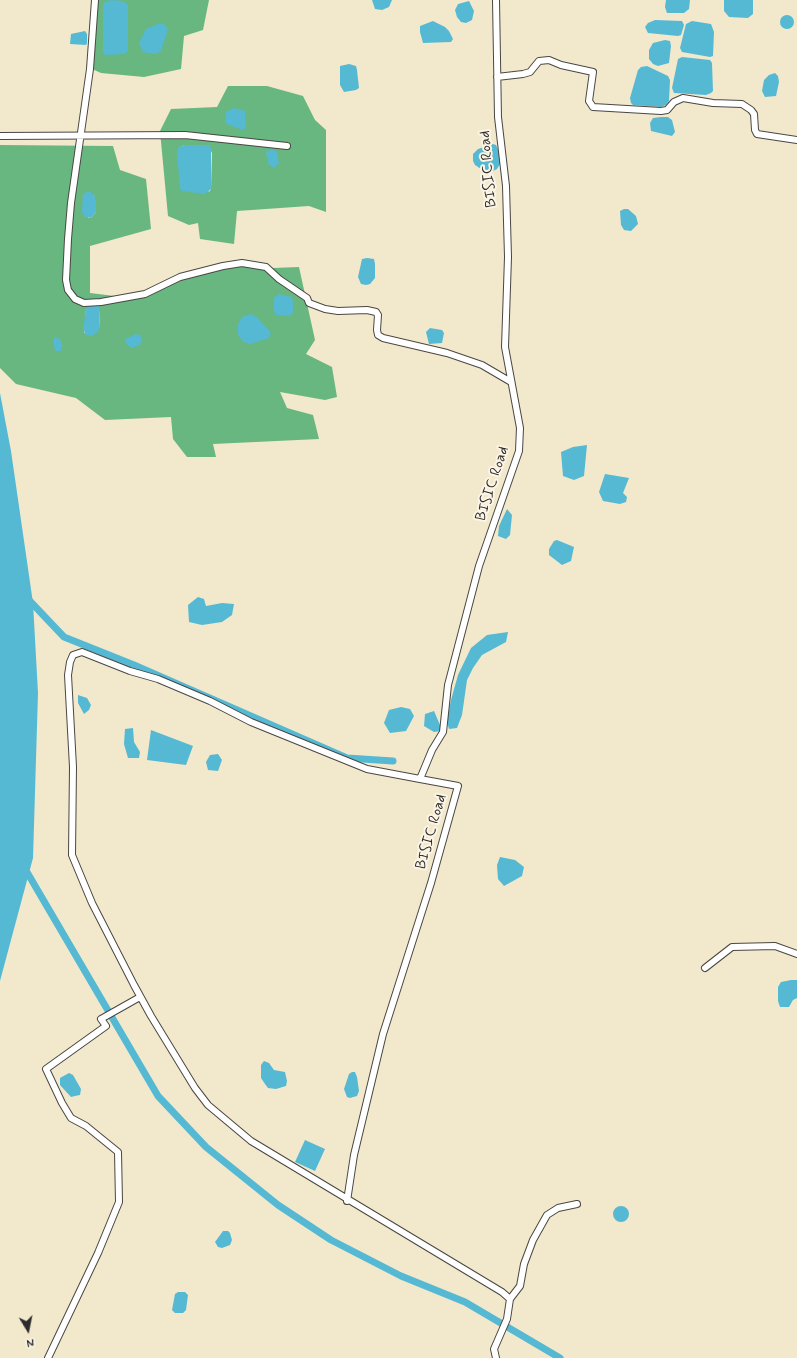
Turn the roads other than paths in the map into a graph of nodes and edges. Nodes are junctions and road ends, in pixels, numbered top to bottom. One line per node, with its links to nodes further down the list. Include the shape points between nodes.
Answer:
1 (95, 0): 5 (street)
2 (496, 0): 3 (street, BISIC Road)
3 (497, 77): 6 (street, via 530,72 539,61 550,60 593,72 589,101 593,107 667,110 674,102 683,98 742,104 754,114 757,134); 8 (street, BISIC Road, via 499,129 506,186 508,257 505,347)
4 (0, 136): 5 (street)
5 (82, 136): 7 (street, via 185,135); 8 (street, via 71,204 66,280 68,290 75,299 84,303 101,302 144,294 180,277 223,266 242,263 266,266 279,279 307,298 309,303 338,311 376,312 378,335 383,338 447,353 482,365)
6 (797, 140)
7 (287, 146)
8 (511, 382): 9 (street, BISIC Road, via 520,428 519,451 479,566 448,685 443,732)
9 (420, 779): 12 (street, via 367,769 251,722 158,679 82,652 76,653 70,662 68,675 73,774 72,855 92,903); 13 (street, BISIC Road, via 458,786 383,1034 354,1155)
10 (797, 954): 11 (street, via 775,946 732,947)
11 (706, 968)
12 (140, 997): 13 (street, via 208,1106 251,1141); 16 (street, via 101,1019 106,1026 46,1069 71,1118 86,1126 118,1152 119,1202 98,1253)
13 (347, 1201): 15 (street, via 393,1226)
14 (577, 1204): 15 (street, via 558,1208 547,1215 533,1240 524,1264 520,1286)
15 (510, 1299): 17 (street, via 507,1319 494,1349)
16 (48, 1358)
17 (496, 1358)

